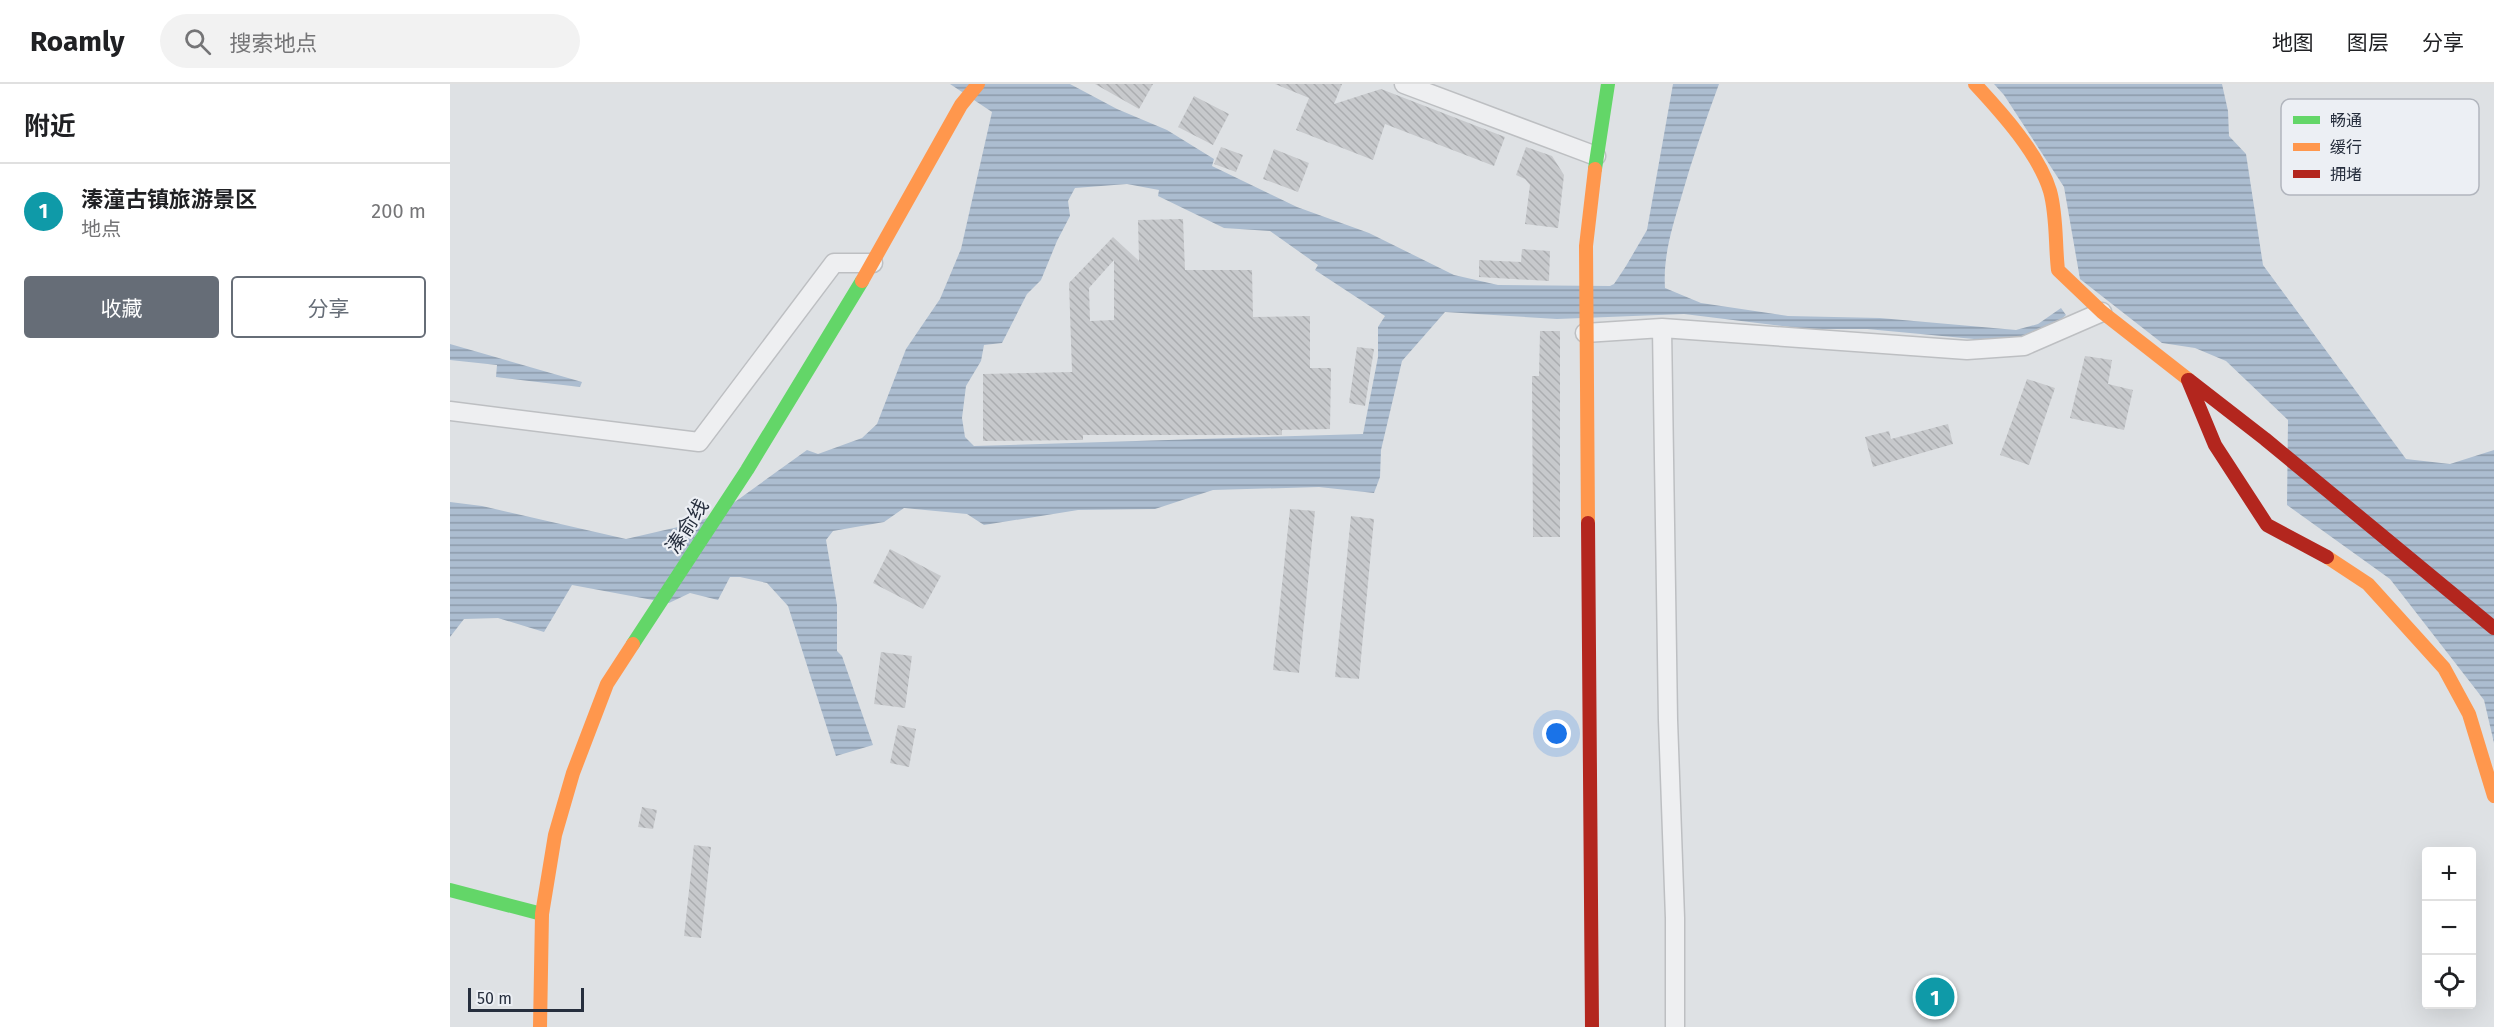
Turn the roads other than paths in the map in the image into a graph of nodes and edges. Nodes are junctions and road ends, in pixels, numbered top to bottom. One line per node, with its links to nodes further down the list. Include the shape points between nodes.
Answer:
1 (978, 84): 6 (street, 溱俞线, via 961,105)
2 (1404, 84): 5 (street)
3 (1608, 84): 5 (street)
4 (1975, 84): 7 (street, via 1990,98 2045,176 2058,270)
5 (1596, 156): 9 (street, via 1586,246)
6 (873, 263): 11 (street, via 834,263 699,442); 15 (street, 溱俞线, via 747,470 607,684 573,772 555,835)
7 (2102, 312): 8 (street, via 2024,346 1967,350); 10 (street)
8 (1662, 328): 9 (street); 18 (street)
9 (1586, 333): 17 (street)
10 (2186, 377): 12 (street); 13 (street, via 2215,445 2267,525 2328,557 2368,584 2444,668 2469,714)
11 (450, 411)
12 (2494, 628)
13 (2494, 796)
14 (450, 890): 15 (street)
15 (542, 914): 16 (street, 溱俞线)
16 (540, 1027)
17 (1592, 1027)
18 (1675, 1027)

